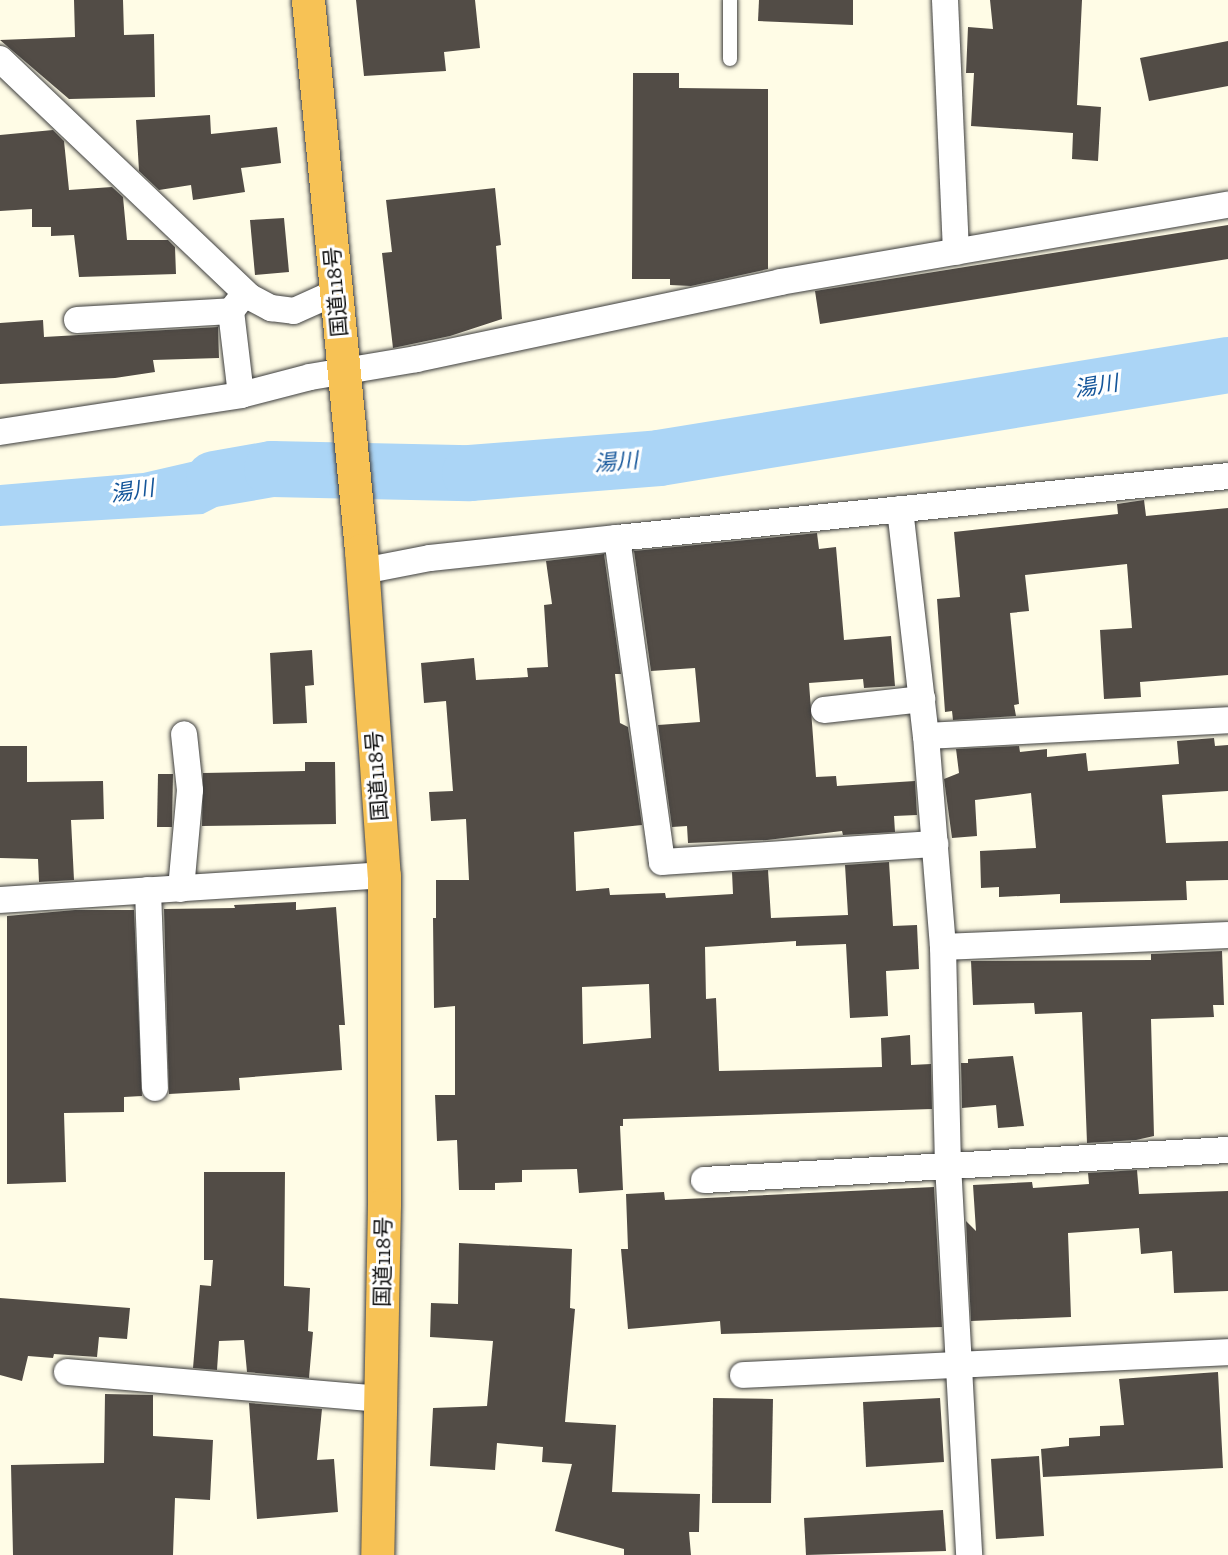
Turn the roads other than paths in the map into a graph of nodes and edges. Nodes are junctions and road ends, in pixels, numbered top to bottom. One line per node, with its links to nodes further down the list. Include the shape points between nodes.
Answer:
1 (308, 0): 8 (highway, 国道118号)
2 (730, 0): 5 (lane)
3 (945, 0): 7 (street)
4 (0, 59): 9 (street)
5 (730, 59)
6 (1228, 205): 7 (street)
7 (956, 252): 11 (street, via 780,282)
8 (336, 292): 9 (street, via 294,311); 11 (highway, 国道118号)
9 (238, 302): 10 (street); 12 (street)
10 (77, 320)
11 (344, 377): 12 (street); 17 (highway, 国道118号)
12 (241, 395): 13 (street)
13 (0, 432)
14 (1228, 476): 15 (street)
15 (900, 509): 16 (street); 18 (street)
16 (616, 538): 17 (street, via 430,558); 23 (street, via 662,862)
17 (362, 560): 24 (highway, 国道118号)
18 (922, 699): 19 (street); 22 (street)
19 (824, 710)
20 (1228, 720): 22 (street)
21 (184, 734): 25 (street, via 190,790)
22 (926, 736): 23 (street)
23 (935, 844): 29 (street)
24 (384, 875): 25 (street); 38 (highway, 国道118号)
25 (180, 889): 26 (street)
26 (148, 890): 27 (street); 30 (street)
27 (0, 900)
28 (1228, 935): 29 (street)
29 (943, 947): 32 (street)
30 (155, 1088)
31 (1228, 1150): 32 (street)
32 (948, 1164): 33 (street); 35 (street)
33 (704, 1180)
34 (1228, 1352): 35 (street)
35 (961, 1363): 37 (street); 40 (street)
36 (67, 1372): 38 (street)
37 (743, 1375)
38 (380, 1399): 39 (highway, 国道118号)
39 (377, 1555)
40 (969, 1555)

